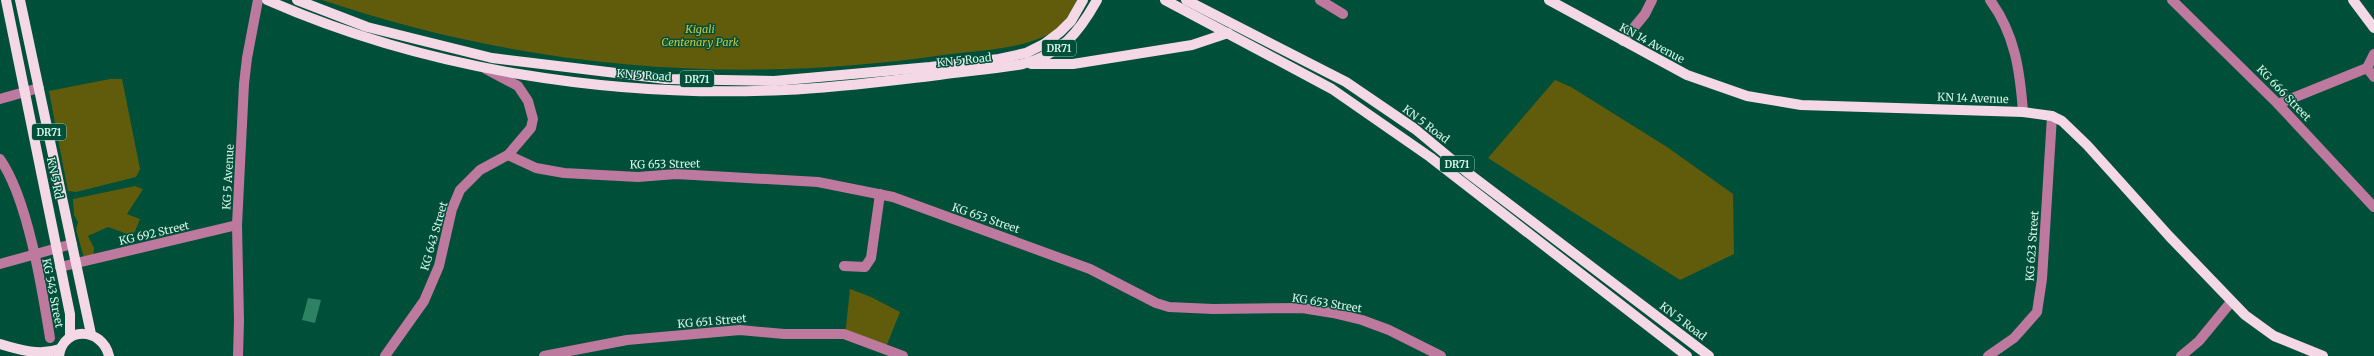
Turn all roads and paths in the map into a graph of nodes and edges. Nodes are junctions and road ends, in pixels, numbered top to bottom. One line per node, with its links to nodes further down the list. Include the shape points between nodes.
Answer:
1 (6, 0): 26 (main road, KN 5 Rd / DR71)
2 (20, 0): 25 (main road, KN 5 Rd / DR71)
3 (258, 0): 35 (street, KG 5 Avenue, via 247,58)
4 (267, 0): 23 (main road, KN 5 Road / DR71, via 353,34)
5 (297, 0): 6 (main road, KN 5 Road / DR71, via 367,27 492,58 666,79 774,81 895,71 999,59 1026,53 1060,32 1071,21)
6 (1083, 0)
7 (1098, 0): 21 (main road, KN 5 Road / DR71, via 1084,22 1060,48 1041,59)
8 (1165, 0): 18 (main road, DR71)
9 (1186, 0): 56 (main road, KN 5 Road / DR71, via 1352,86 1415,130)
10 (1320, 0): 16 (street)
11 (1549, 0): 19 (main road, KN 14 Avenue)
12 (1652, 0): 19 (street)
13 (1990, 0): 29 (street, via 2004,21 2015,50)
14 (2172, 0): 28 (street, KG 666 Street)
15 (2353, 0): 17 (main road)
16 (1343, 14)
17 (2374, 28)
18 (1228, 33): 21 (main road, via 1192,45 1073,64); 55 (main road, DR71, via 1332,89 1430,157)
19 (1623, 41): 29 (main road, KN 14 Avenue, via 1688,75 1733,92 1773,102 1836,107)
20 (2374, 54): 22 (street)
21 (1023, 64): 23 (main road, KN 5 Road / DR71, via 886,82 740,91 656,88)
22 (2367, 68): 24 (street); 28 (street)
23 (486, 69): 31 (street, KG 643 Street, via 518,86 528,101 533,118 531,128)
24 (2374, 77)
25 (39, 88): 26 (street); 36 (main road, KN 5 Rd / DR71)
26 (25, 90): 27 (street); 37 (main road, KN 5 Rd / DR71)
27 (0, 99)
28 (2278, 104): 34 (street, KG 666 Street)
29 (2023, 112): 30 (main road, KN 14 Avenue)
30 (2052, 116): 43 (main road, KN 14 Avenue, via 2062,121 2087,145); 57 (street, KG 623 Street, via 2042,279 2037,312 2014,338)
31 (508, 155): 33 (street, KG 653 Street, via 536,168 564,173 638,177 676,174 818,182); 51 (street, KG 643 Street, via 480,170 460,190 452,209 439,266 424,302)
32 (0, 159): 38 (street, KG 543 Street, via 10,175 17,195)
33 (880, 194): 41 (street, via 871,258 865,267); 54 (street, KG 653 Street, via 1090,269 1156,303 1169,307 1302,308 1333,313 1389,330)
34 (2374, 207)
35 (237, 225): 40 (street, KG 692 Street); 50 (street, KG 5 Avenue)
36 (72, 244): 37 (street); 40 (main road, KN 5 Rd / DR71)
37 (56, 248): 38 (street); 42 (main road, KN 5 Rd / DR71)
38 (33, 254): 39 (street); 46 (street, KG 543 Street)
39 (0, 264)
40 (75, 264): 42 (street, KG 692 Street); 44 (main road, DR71)
41 (844, 266)
42 (60, 267): 45 (main road, KN 5 Rd / DR71, via 70,314)
43 (2231, 302): 58 (street, via 2199,341); 59 (main road, KN 14 Avenue, via 2274,336)
44 (92, 334): 45 (main road, via 77,334); 49 (main road, via 104,342)
45 (70, 337): 48 (main road)
46 (50, 338)
47 (0, 344): 48 (main road, via 34,352)
48 (59, 353)
49 (109, 356)
50 (238, 356)
51 (385, 356)
52 (544, 356): 53 (street, KG 651 Street, via 628,340 740,330 784,334 844,334)
53 (903, 356)
54 (1441, 356)
55 (1687, 356)
56 (1709, 356)
57 (1988, 356)
58 (2181, 356)
59 (2323, 356)

